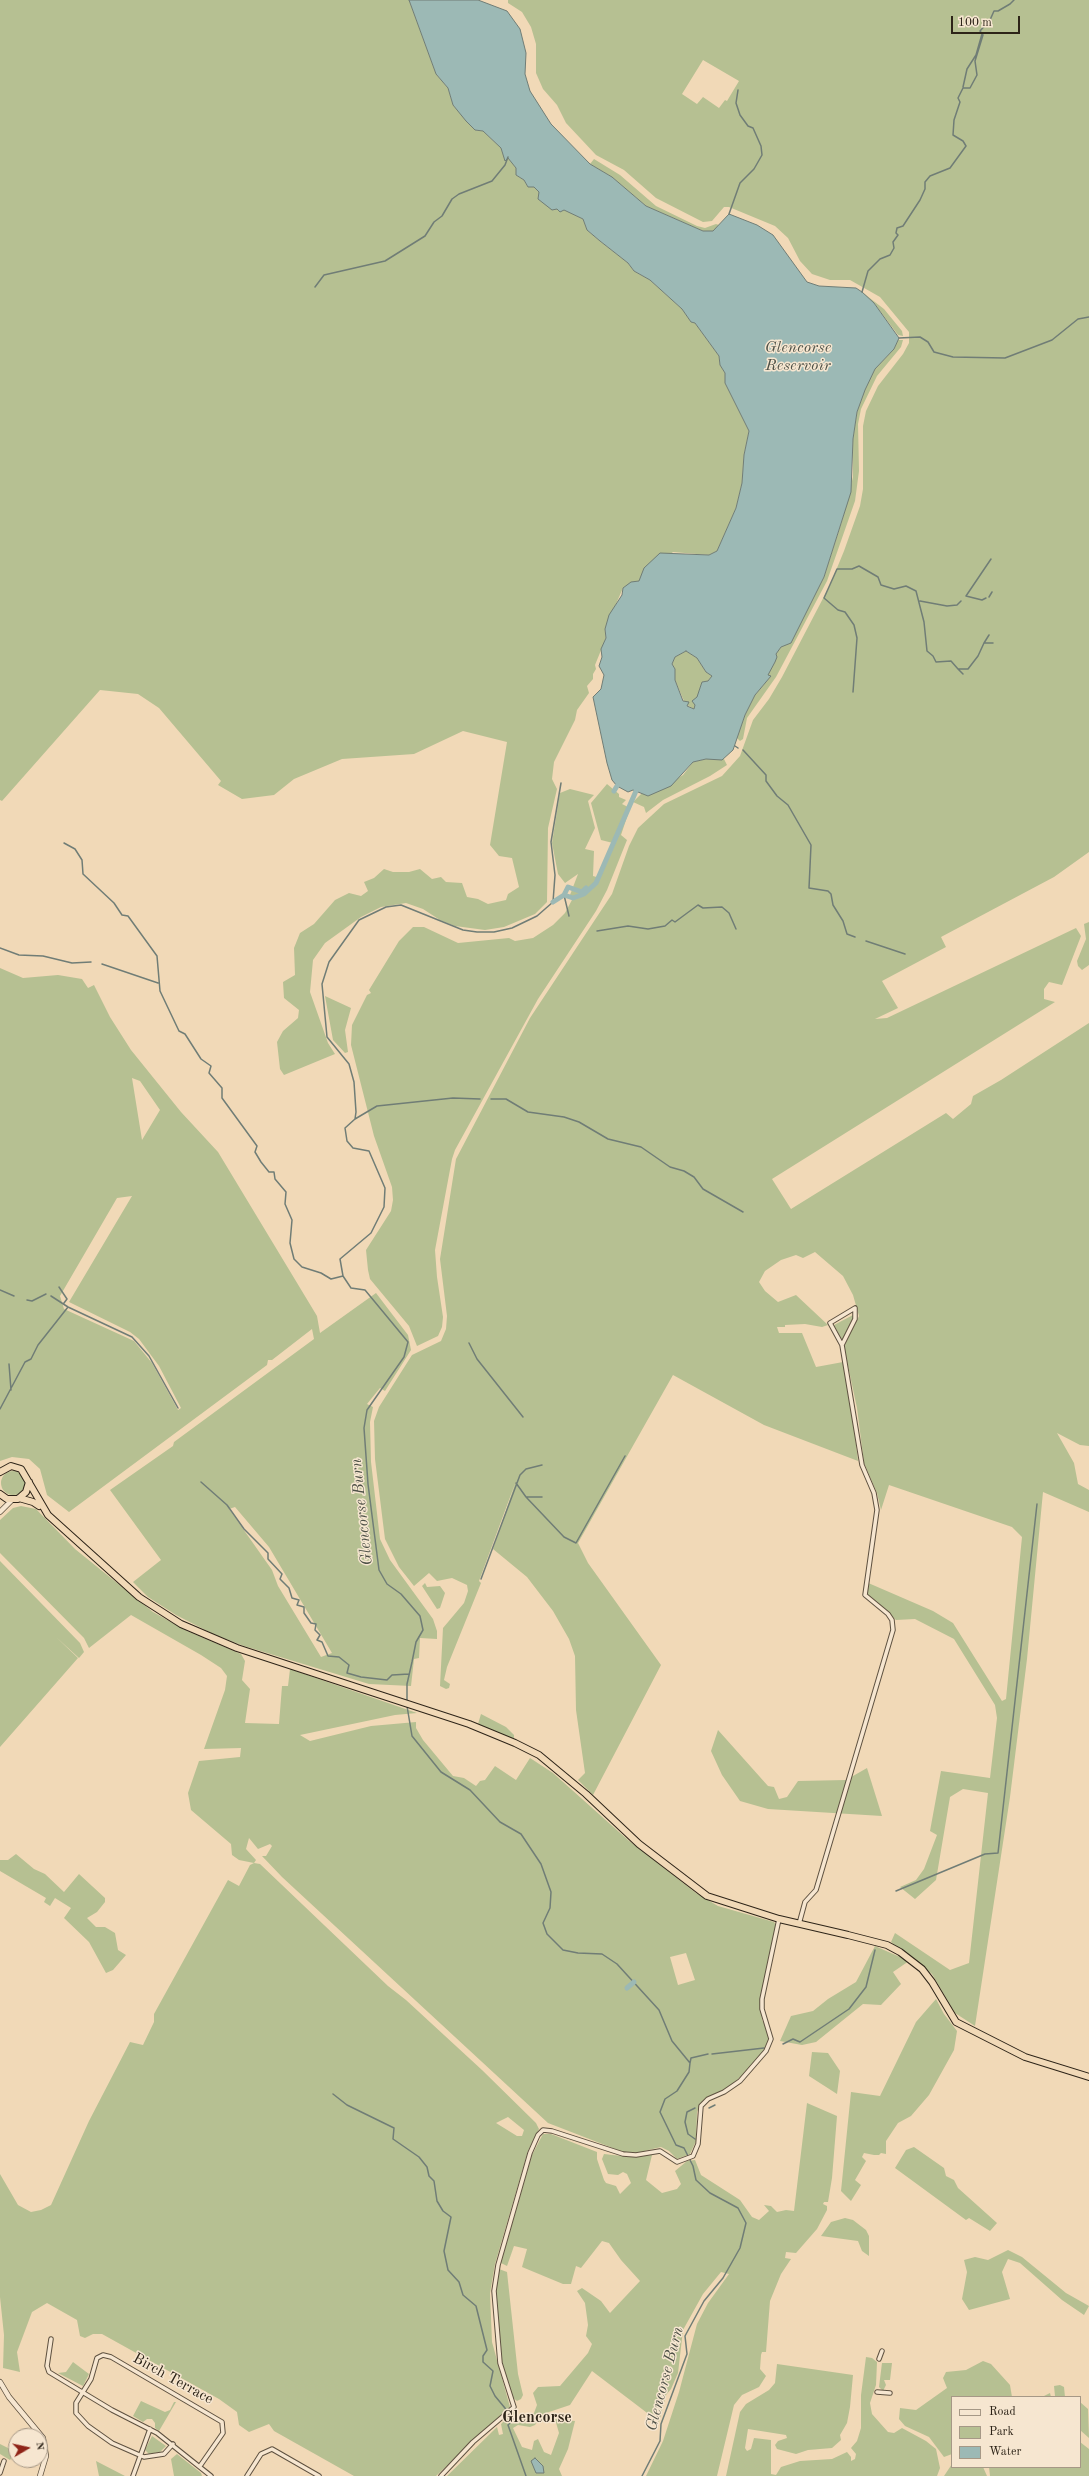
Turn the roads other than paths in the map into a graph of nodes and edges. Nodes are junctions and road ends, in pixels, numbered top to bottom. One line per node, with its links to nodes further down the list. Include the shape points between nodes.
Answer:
1 (842, 1345): 1 (street, via 855,1319 855,1308 830,1323); 9 (street, via 862,1465 874,1493 877,1510 864,1591 865,1595 888,1614 892,1620 893,1630 816,1890 805,1902)
2 (0, 1471): 3 (highway, via 16,1467 26,1473)
3 (29, 1482): 5 (highway, via 26,1492); 6 (highway)
4 (0, 1494): 5 (highway)
5 (16, 1499): 6 (highway, via 33,1502); 7 (street)
6 (42, 1508): 8 (highway, via 139,1597 181,1624 237,1648 487,1731 539,1755 586,1794 639,1844 696,1889 720,1902)
7 (0, 1512)
8 (779, 1919): 9 (highway); 29 (street, via 762,1999 762,2009 771,2039 766,2052 740,2081 700,2106 698,2144 695,2153 677,2162 660,2151 636,2155 623,2154 552,2131 543,2130 538,2136 530,2153 500,2258 494,2291 500,2363 514,2407 473,2442)
9 (799, 1924): 10 (highway, via 887,1945 900,1952 925,1973 956,2022 1025,2057)
10 (1089, 2077)
11 (51, 2339): 15 (street, via 47,2366 49,2372)
12 (882, 2351): 13 (street)
13 (879, 2359)
14 (0, 2382): 24 (street, via 8,2397 43,2438 46,2456)
15 (83, 2392): 18 (street); 20 (street, via 76,2404 76,2413 88,2426 112,2443); 22 (street, Birch Terrace, via 91,2378 97,2358 107,2355 216,2417 224,2426 223,2433)
16 (877, 2392): 17 (street)
17 (890, 2392)
18 (150, 2430): 19 (street); 20 (street)
19 (173, 2444): 20 (street, via 161,2455 148,2458); 22 (street)
20 (140, 2456): 25 (street)
21 (4, 2461): 23 (street)
22 (200, 2466): 26 (street)
23 (0, 2474)
24 (40, 2476)
25 (133, 2476)
26 (211, 2476)
27 (247, 2476): 28 (street, via 261,2454 270,2449)
28 (319, 2476)
29 (441, 2476)

